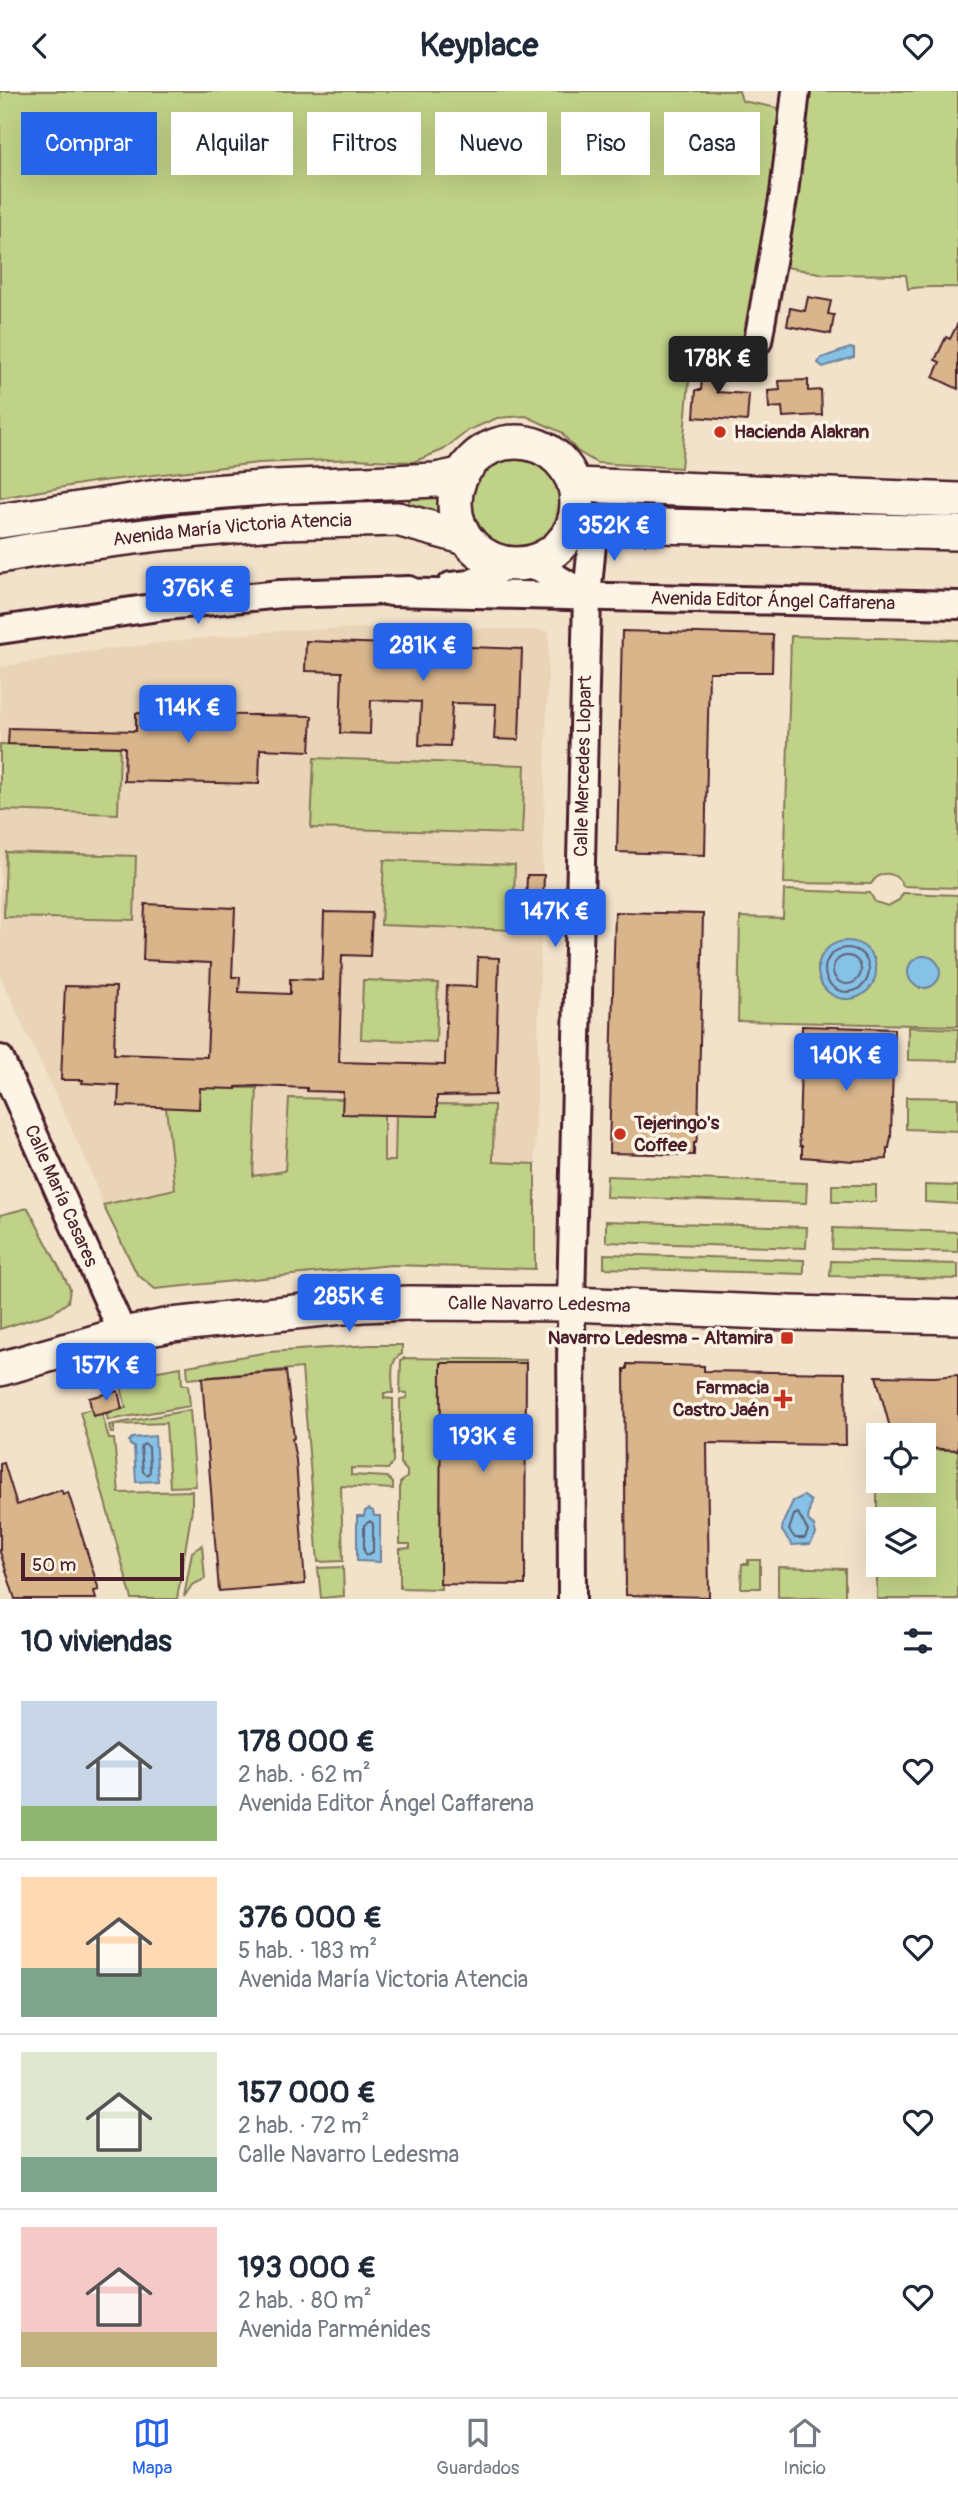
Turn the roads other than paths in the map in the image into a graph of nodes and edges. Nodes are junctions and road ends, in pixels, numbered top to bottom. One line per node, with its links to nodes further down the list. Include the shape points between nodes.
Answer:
1 (796, 91): 2 (street, via 784,194)
2 (758, 341)
3 (460, 475): 5 (main road, via 485,449 521,442 539,446 567,469); 6 (main road, Avenida María Victoria Atencia, via 163,496); 8 (main road, via 453,506)
4 (958, 500): 5 (main road)
5 (581, 509): 7 (main road); 10 (main road, via 558,549); 12 (street, Calle Mercedes Llopart)
6 (0, 521)
7 (958, 533)
8 (463, 537): 9 (main road, Avenida María Victoria Atencia, via 397,519 282,522); 10 (main road, via 482,555)
9 (0, 556)
10 (519, 564): 11 (street, via 470,584); 12 (street)
11 (391, 591): 12 (street); 14 (street, via 280,594)
12 (587, 596): 13 (street, Avenida Editor Ángel Caffarena); 16 (street, Calle Mercedes Llopart)
13 (958, 605)
14 (0, 630)
15 (0, 1059): 18 (street, Calle María Casares)
16 (571, 1304): 17 (main road, Calle Navarro Ledesma); 18 (main road, Calle Navarro Ledesma, via 362,1305); 20 (street, Calle Mercedes Llopart)
17 (958, 1317)
18 (123, 1333): 19 (main road, Calle Navarro Ledesma)
19 (0, 1369)
20 (572, 1599)

